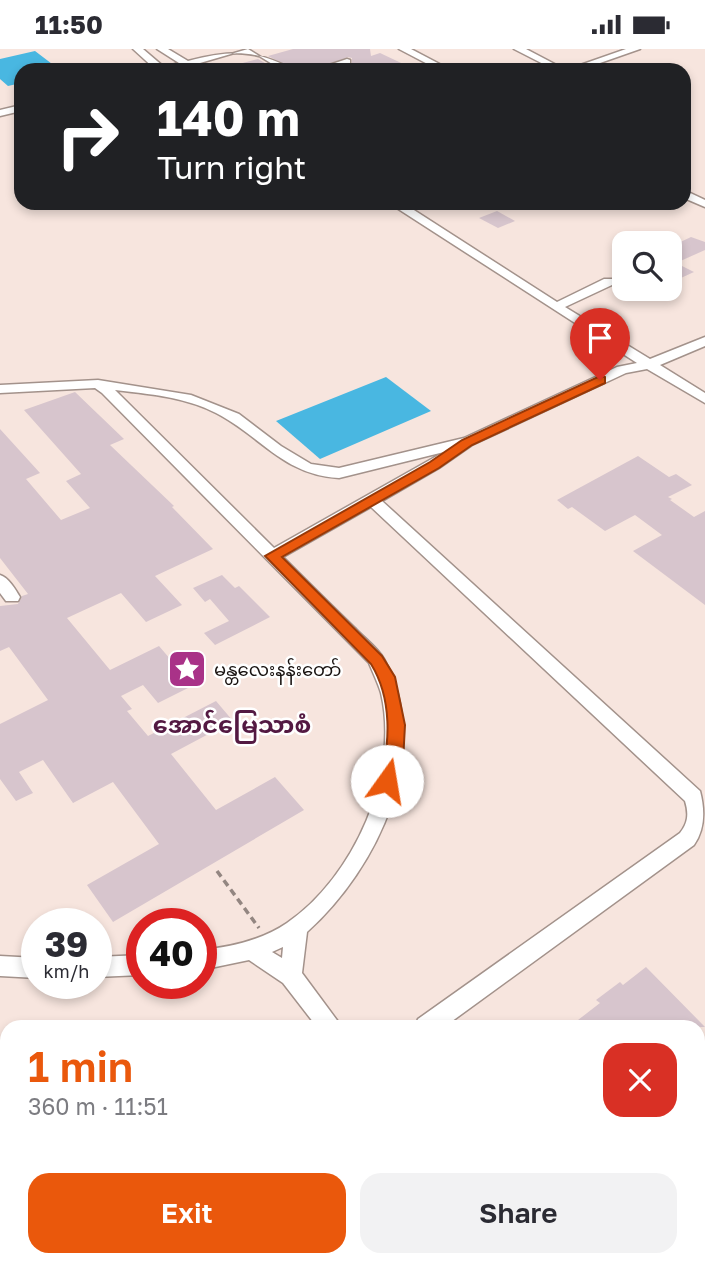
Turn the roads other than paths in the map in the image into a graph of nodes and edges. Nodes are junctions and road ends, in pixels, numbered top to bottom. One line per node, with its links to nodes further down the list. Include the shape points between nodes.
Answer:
1 (138, 49): 9 (street)
2 (162, 49): 10 (street)
3 (244, 49): 11 (street)
4 (253, 49): 12 (street)
5 (408, 49): 14 (street)
6 (519, 49): 15 (street)
7 (635, 49): 16 (street)
8 (347, 62): 13 (street)
9 (155, 63)
10 (179, 63)
11 (197, 63)
12 (277, 63)
13 (344, 63)
14 (433, 63)
15 (548, 63)
16 (592, 63)
17 (406, 210): 19 (street)
18 (608, 282): 19 (street)
19 (556, 307): 21 (street)
20 (705, 341): 21 (street)
21 (651, 364): 24 (street); 25 (street, via 622,370)
22 (98, 383): 23 (street); 25 (street, via 216,407 298,463 324,473); 27 (street)
23 (0, 389)
24 (705, 399)
25 (467, 442): 26 (street)
26 (372, 501): 27 (street); 37 (street, via 693,797 699,819 687,839)
27 (272, 556): 30 (street, via 376,660 387,677 396,725 394,761 374,822 347,876)
28 (0, 581): 29 (street)
29 (12, 597)
30 (297, 927): 31 (street); 35 (street)
31 (262, 946): 32 (street); 35 (street)
32 (217, 956)
33 (0, 966): 34 (street)
34 (21, 967)
35 (291, 976): 36 (street)
36 (326, 1020)
37 (436, 1020)

